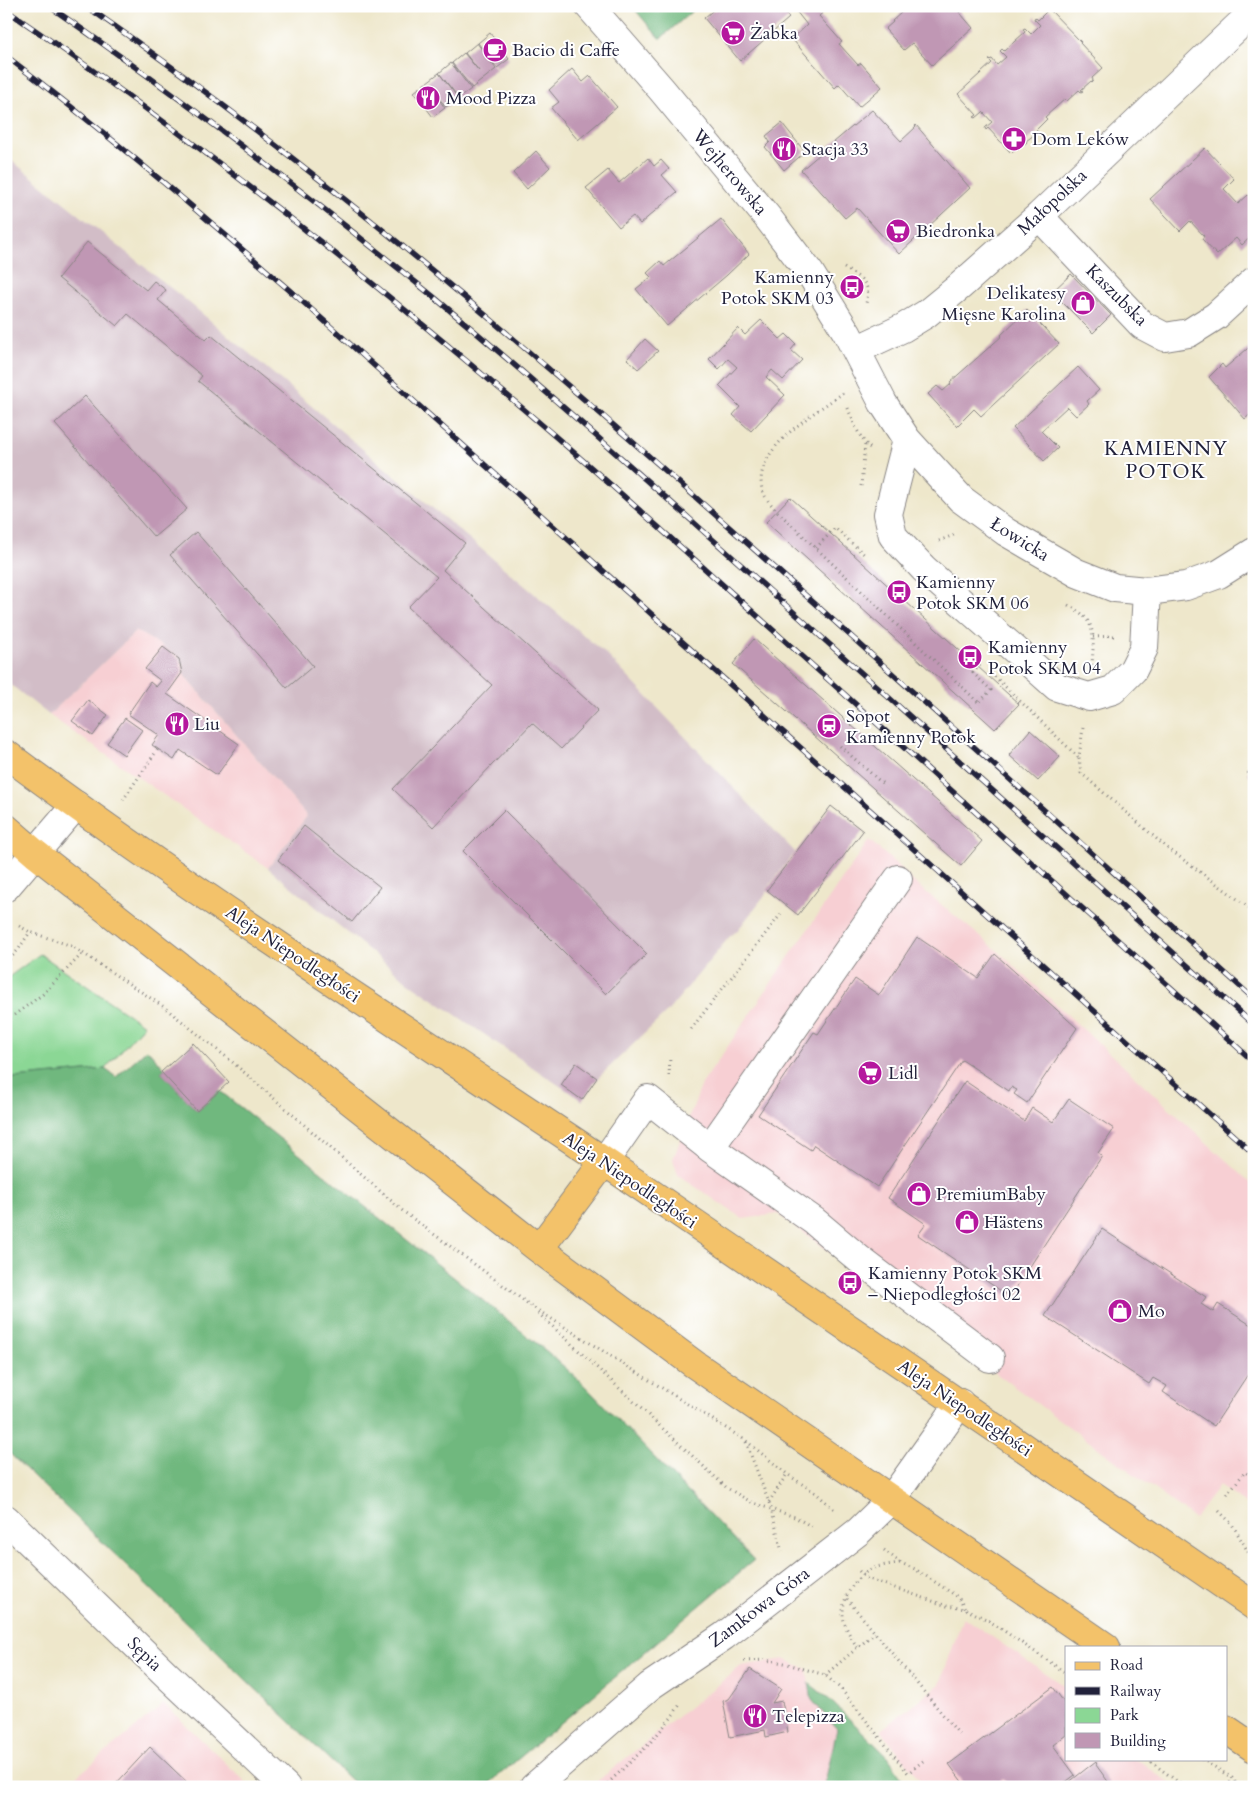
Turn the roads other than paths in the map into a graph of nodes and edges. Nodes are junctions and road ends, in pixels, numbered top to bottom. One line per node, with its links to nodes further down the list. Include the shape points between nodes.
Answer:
1 (589, 6): 5 (street, Wejherowska, via 768,218 810,273)
2 (1254, 11): 3 (street, Małopolska)
3 (1039, 216): 4 (street, Kaszubska, via 1142,325 1165,337 1190,333 1216,316); 5 (street, Małopolska, via 926,314)
4 (1254, 281)
5 (856, 350): 6 (street, Łowicka, via 883,403)
6 (907, 440): 8 (street, Łowicka, via 961,499 1006,532 1077,573 1115,588); 8 (street, via 888,514 893,536 924,569 1057,687 1089,697 1113,690 1133,670 1144,648)
7 (1254, 552): 8 (street, Łowicka, via 1219,574 1186,586)
8 (1147, 591)
9 (6, 754): 10 (main road, Aleja Niepodległości)
10 (76, 805): 12 (street); 16 (main road, Aleja Niepodległości, via 214,902)
11 (6, 828): 12 (main road)
12 (36, 854): 14 (street); 17 (main road)
13 (898, 880): 15 (street)
14 (6, 887)
15 (710, 1148): 16 (street, via 648,1099); 18 (street, via 814,1221)
16 (604, 1162): 17 (main road); 19 (main road, Aleja Niepodległości)
17 (539, 1249): 20 (main road, via 702,1370)
18 (990, 1358)
19 (960, 1403): 20 (street, Zamkowa Góra); 22 (main road, Aleja Niepodległości)
20 (891, 1500): 23 (main road); 27 (street, Zamkowa Góra, via 859,1531 724,1636 650,1686)
21 (6, 1519): 26 (street, Sępia)
22 (1254, 1606)
23 (1105, 1646)
24 (1228, 1730): 25 (main road)
25 (1254, 1748)
26 (286, 1787)
27 (534, 1787)

